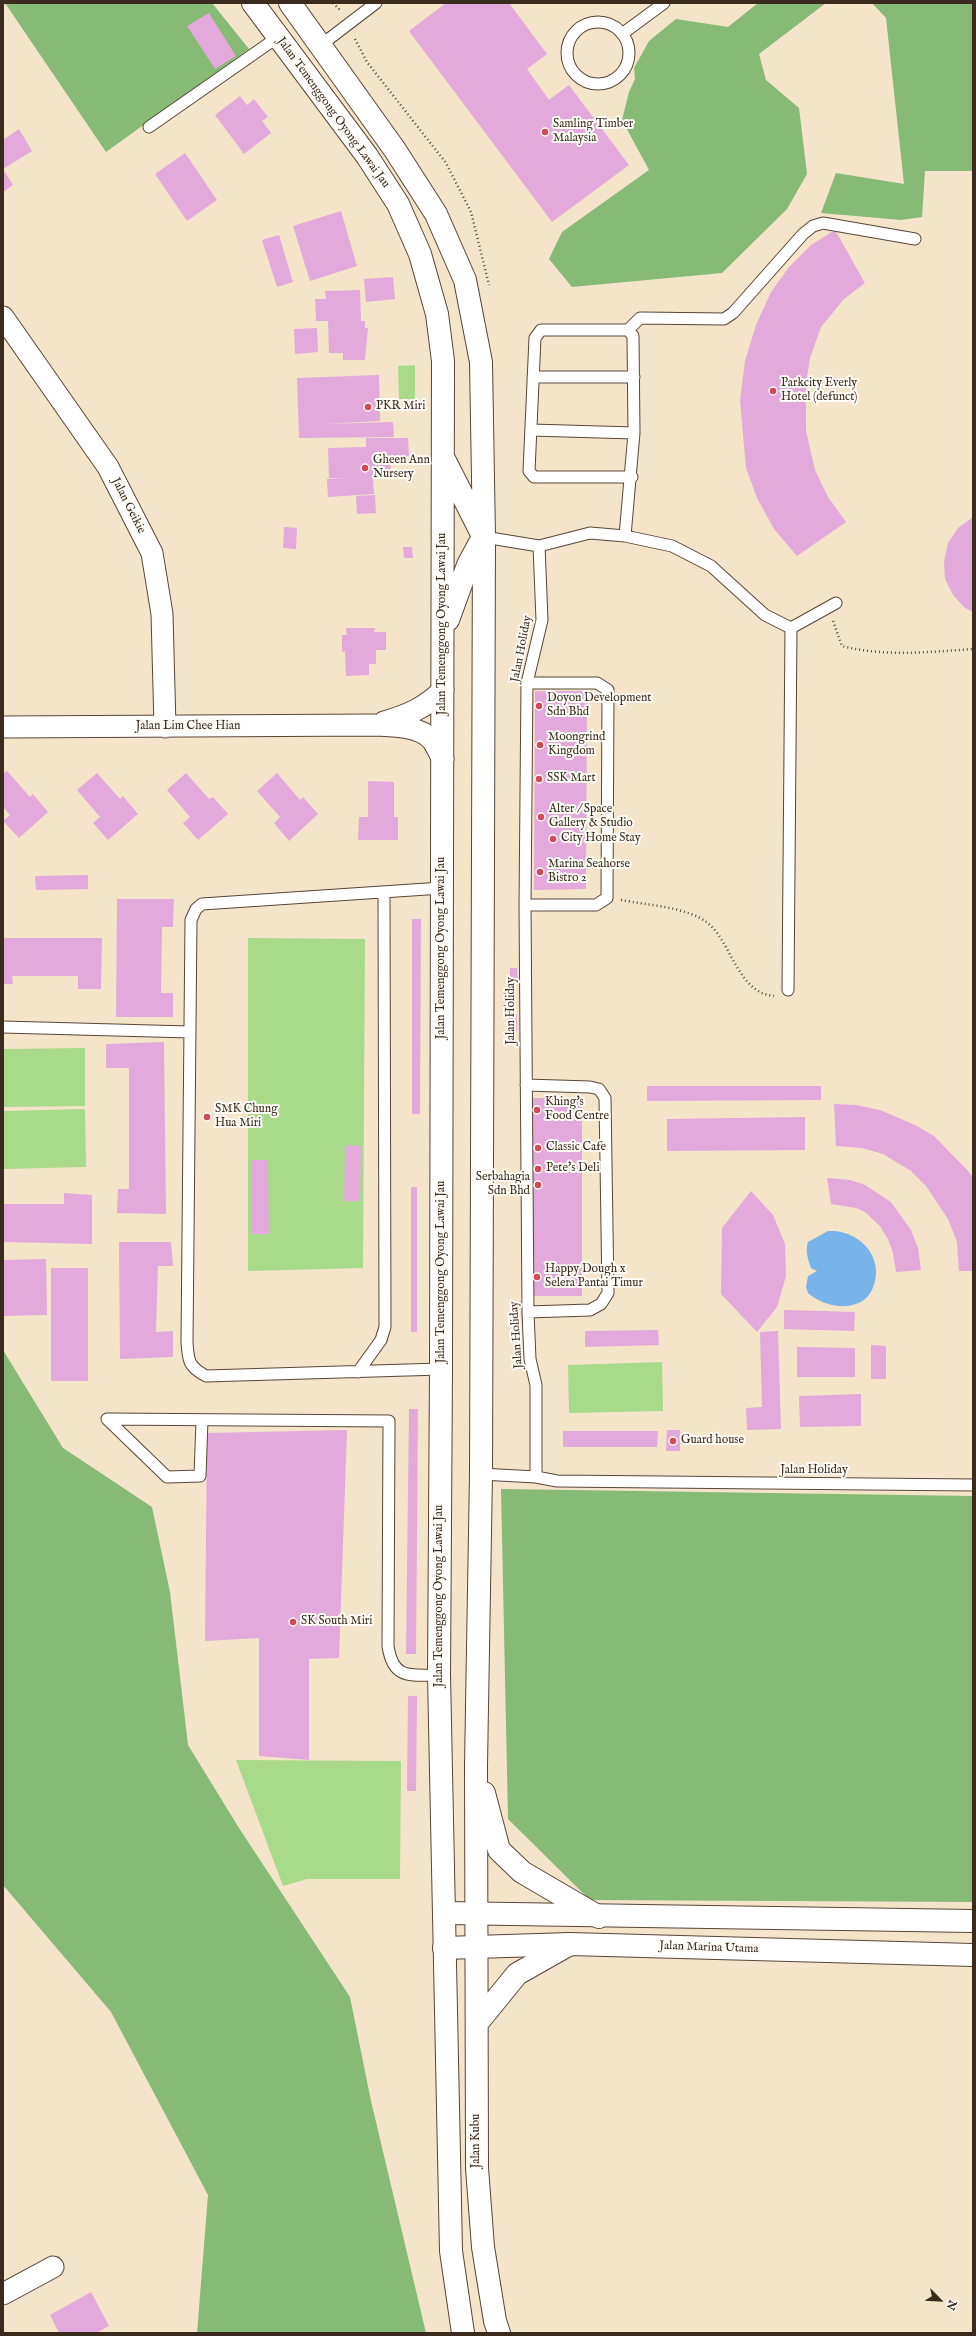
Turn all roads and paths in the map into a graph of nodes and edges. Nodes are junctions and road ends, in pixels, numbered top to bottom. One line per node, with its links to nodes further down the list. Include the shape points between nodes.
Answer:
1 (253, 3): 6 (main road, Jalan Temenggong Oyong Lawai Jau)
2 (290, 3): 7 (main road)
3 (376, 3): 7 (lane)
4 (664, 3): 5 (lane)
5 (622, 34): 5 (lane, via 629,48 625,69 618,77 609,83 598,85 578,78 571,70 566,49 569,40 583,26 602,22 612,25)
6 (278, 37): 8 (lane); 16 (main road, Jalan Temenggong Oyong Lawai Jau, via 367,156 398,204 420,254 437,314 443,361)
7 (321, 46): 19 (main road, via 395,150 436,214 465,280 481,362)
8 (149, 127)
9 (915, 239): 11 (lane, via 823,223 813,226 733,313 724,319 640,318)
10 (3, 317): 29 (street, Jalan Geikie, via 108,467 152,553 162,614)
11 (628, 330): 12 (lane, via 541,330 535,338); 13 (lane, via 633,336)
12 (533, 377): 13 (lane); 14 (lane)
13 (634, 377): 15 (lane)
14 (532, 430): 15 (lane); 17 (lane, via 529,471 534,477)
15 (634, 433): 17 (lane)
16 (444, 460): 19 (main road); 23 (main road, Jalan Temenggong Oyong Lawai Jau)
17 (632, 477): 18 (lane)
18 (625, 536): 20 (lane, via 590,533); 22 (lane, via 672,546 712,566 766,615)
19 (484, 537): 20 (lane); 23 (main road, via 468,565); 43 (main road)
20 (538, 546): 25 (lane, Jalan Holiday, via 542,620)
21 (832, 605): 22 (lane); 24 (path, via 842,646 865,652 901,654)
22 (791, 628): 35 (lane)
23 (442, 634): 26 (main road, Jalan Temenggong Oyong Lawai Jau)
24 (973, 649)
25 (527, 683): 33 (lane, via 597,683 608,690); 34 (lane, Jalan Holiday)
26 (443, 690): 27 (street, Jalan Lim Chee Hian, via 430,704 416,712); 30 (main road, Jalan Temenggong Oyong Lawai Jau)
27 (374, 725): 29 (street, Jalan Lim Chee Hian); 30 (street, Jalan Lim Chee Hian, via 421,732 431,739)
28 (3, 727): 29 (street, Jalan Lim Chee Hian)
29 (165, 727)
30 (443, 759): 31 (main road, Jalan Temenggong Oyong Lawai Jau)
31 (442, 888): 32 (lane); 40 (main road, Jalan Temenggong Oyong Lawai Jau)
32 (384, 893): 37 (lane, via 202,904 196,909 191,920); 41 (lane, via 386,1327 381,1340)
33 (607, 898): 34 (lane, via 596,905); 35 (path, via 687,912 708,923 721,936 738,970 755,989 773,996)
34 (525, 904): 38 (lane, Jalan Holiday)
35 (788, 990)
36 (3, 1027): 37 (lane)
37 (190, 1032): 41 (lane, via 188,1358 194,1370 206,1376)
38 (526, 1086): 39 (lane, Jalan Holiday); 39 (lane, via 590,1086 599,1090 606,1098 608,1277 608,1293 601,1304 590,1310)
39 (528, 1312): 44 (lane, Jalan Holiday, via 530,1359 536,1385)
40 (442, 1370): 41 (lane); 46 (main road, Jalan Temenggong Oyong Lawai Jau)
41 (358, 1372)
42 (202, 1420): 42 (lane, via 131,1419 107,1419 167,1477 200,1476); 46 (lane, via 389,1421 389,1658 394,1668 404,1675)
43 (480, 1474): 44 (lane, Jalan Holiday); 47 (main road)
44 (536, 1477): 45 (lane, Jalan Holiday, via 557,1481 684,1484)
45 (973, 1485)
46 (439, 1675): 48 (main road, Jalan Temenggong Oyong Lawai Jau)
47 (476, 1765): 49 (main road); 50 (main road, via 499,1850 522,1872)
48 (445, 1913): 49 (main road); 54 (main road, Jalan Temenggong Oyong Lawai Jau)
49 (477, 1914): 50 (main road); 53 (main road, Jalan Kubu)
50 (599, 1917): 51 (main road)
51 (973, 1921)
52 (570, 1944): 53 (main road, Jalan Marina Utama); 55 (main road, Jalan Marina Utama); 56 (main road, via 517,1974)
53 (478, 1947): 54 (main road, Jalan Marina Utama); 56 (main road, Jalan Kubu)
54 (444, 1948): 59 (main road, via 451,2251)
55 (973, 1955)
56 (478, 2022): 60 (main road, Jalan Kubu, via 477,2168 483,2247)
57 (53, 2267): 58 (street)
58 (3, 2294)
59 (463, 2333)
60 (499, 2333)

